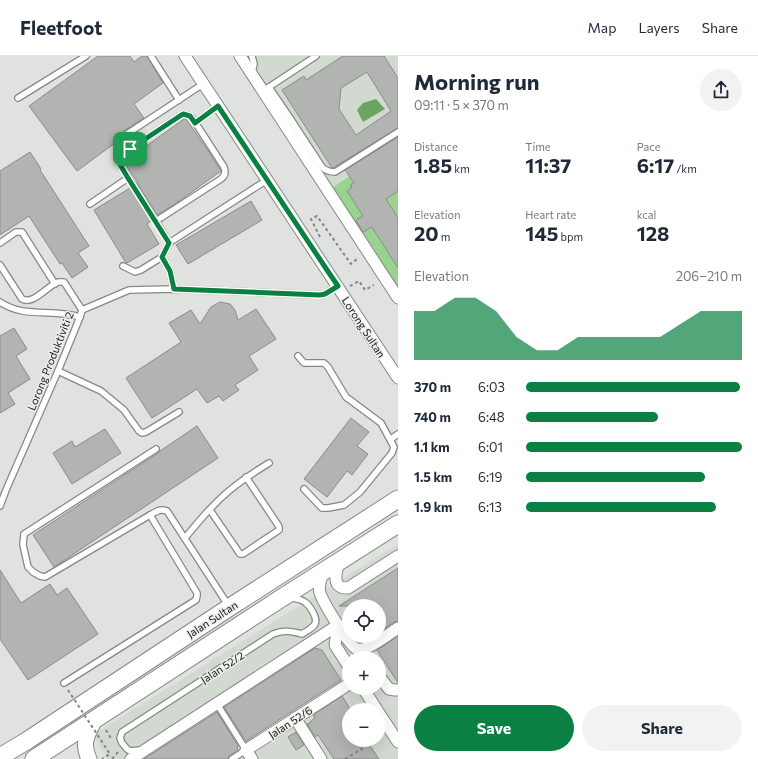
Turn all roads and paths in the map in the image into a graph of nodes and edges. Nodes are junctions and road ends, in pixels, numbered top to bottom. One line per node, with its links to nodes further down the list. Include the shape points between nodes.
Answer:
1 (86, 56): 10 (lane)
2 (151, 56): 11 (lane)
3 (185, 56): 8 (street, Lorong Sultan)
4 (240, 56): 7 (street)
5 (252, 56): 7 (lane)
6 (316, 56): 9 (lane)
7 (252, 75): 9 (street)
8 (204, 84): 11 (lane); 12 (street, Lorong Sultan)
9 (266, 89): 13 (street)
10 (18, 98)
11 (179, 100): 16 (lane, via 127,134 126,141)
12 (218, 106): 14 (lane); 18 (street, Lorong Sultan)
13 (287, 121): 15 (lane, via 322,167 330,172 335,172); 32 (street)
14 (195, 123): 16 (lane, via 190,116 183,114); 20 (lane, via 224,167 224,177)
15 (398, 132)
16 (130, 149): 17 (lane, via 119,159)
17 (128, 178): 19 (lane); 20 (lane)
18 (267, 180): 23 (lane); 30 (street, Lorong Sultan)
19 (90, 204)
20 (156, 221): 23 (lane)
21 (321, 240): 25 (path, via 311,219 317,216 351,264)
22 (0, 243): 28 (lane, via 16,232 22,232)
23 (169, 243): 24 (lane)
24 (162, 257): 27 (lane, via 138,271); 31 (lane, via 170,271)
25 (357, 259)
26 (0, 265): 28 (lane, via 25,301 32,300)
27 (123, 266)
28 (55, 284): 34 (lane, via 64,282)
29 (374, 284): 30 (path, via 365,290 359,281 344,289 342,284)
30 (338, 286): 31 (lane, Lorong Produktiviti 2, via 320,295); 38 (street, Lorong Sultan)
31 (174, 289): 34 (lane, Lorong Produktiviti 2, via 129,290)
32 (398, 298)
33 (0, 302): 35 (lane, via 21,311 71,314)
34 (82, 310): 35 (lane, Lorong Produktiviti 2)
35 (80, 318): 37 (lane, Lorong Produktiviti 2)
36 (298, 356): 41 (lane, via 304,363 324,363 346,397 381,423)
37 (58, 371): 39 (lane, via 101,391 124,410 142,433); 46 (lane, Lorong Produktiviti 2)
38 (398, 378)
39 (180, 412)
40 (398, 434): 41 (lane)
41 (391, 439): 45 (lane, via 394,447 392,453 360,492 344,505 322,508)
42 (156, 449): 51 (lane, via 24,534 22,545 28,566 33,572 45,577)
43 (269, 463): 44 (lane)
44 (246, 477): 50 (lane); 50 (lane, via 279,530 240,554)
45 (304, 489)
46 (6, 490): 47 (lane); 49 (lane, Lorong Produktiviti 2)
47 (0, 494)
48 (398, 499): 58 (main road, Jalan Sultan)
49 (0, 506)
50 (210, 510): 53 (lane)
51 (150, 515): 53 (lane, via 160,510 167,511); 66 (lane, via 197,593 196,600)
52 (398, 524): 55 (main road, Jalan Sultan)
53 (185, 538): 58 (lane)
54 (398, 556): 55 (street, via 348,588 340,587 336,583)
55 (339, 562): 56 (main road, Jalan Sultan)
56 (323, 572): 57 (main road, Jalan Sultan); 59 (street, via 320,592)
57 (280, 599): 61 (lane, via 298,599 309,607 315,616 315,625); 73 (main road, Jalan Sultan)
58 (230, 607): 75 (main road, Jalan Sultan)
59 (338, 625): 62 (street); 63 (street, via 357,649); 65 (street, via 335,645)
60 (398, 628): 63 (street)
61 (302, 634): 62 (lane); 78 (lane, Jalan 52/2, via 281,631 273,634 122,732 120,738 127,749)
62 (309, 644): 71 (street)
63 (370, 647): 64 (street)
64 (368, 651)
65 (342, 656)
66 (64, 684)
67 (386, 685): 70 (street, via 389,689)
68 (342, 688): 72 (street, Jalan 52/6)
69 (68, 690): 79 (path, bridge)
70 (398, 690)
71 (217, 704): 78 (street); 80 (lane)
72 (295, 718): 80 (street, Jalan 52/6); 89 (street)
73 (95, 719): 83 (main road, Jalan Sultan); 84 (main road, via 85,742)
74 (386, 722): 76 (street)
75 (28, 740): 81 (main road, Jalan Sultan); 82 (main road)
76 (398, 742)
77 (365, 747): 90 (path)
78 (145, 750): 87 (street)
79 (110, 754): 85 (path, bridge); 86 (path)
80 (249, 754): 88 (lane, Jalan 52/6)
81 (0, 757)
82 (15, 759)
83 (34, 759)
84 (89, 759)
85 (102, 759)
86 (113, 759)
87 (131, 759)
88 (232, 759)
89 (321, 759)
90 (345, 759)

